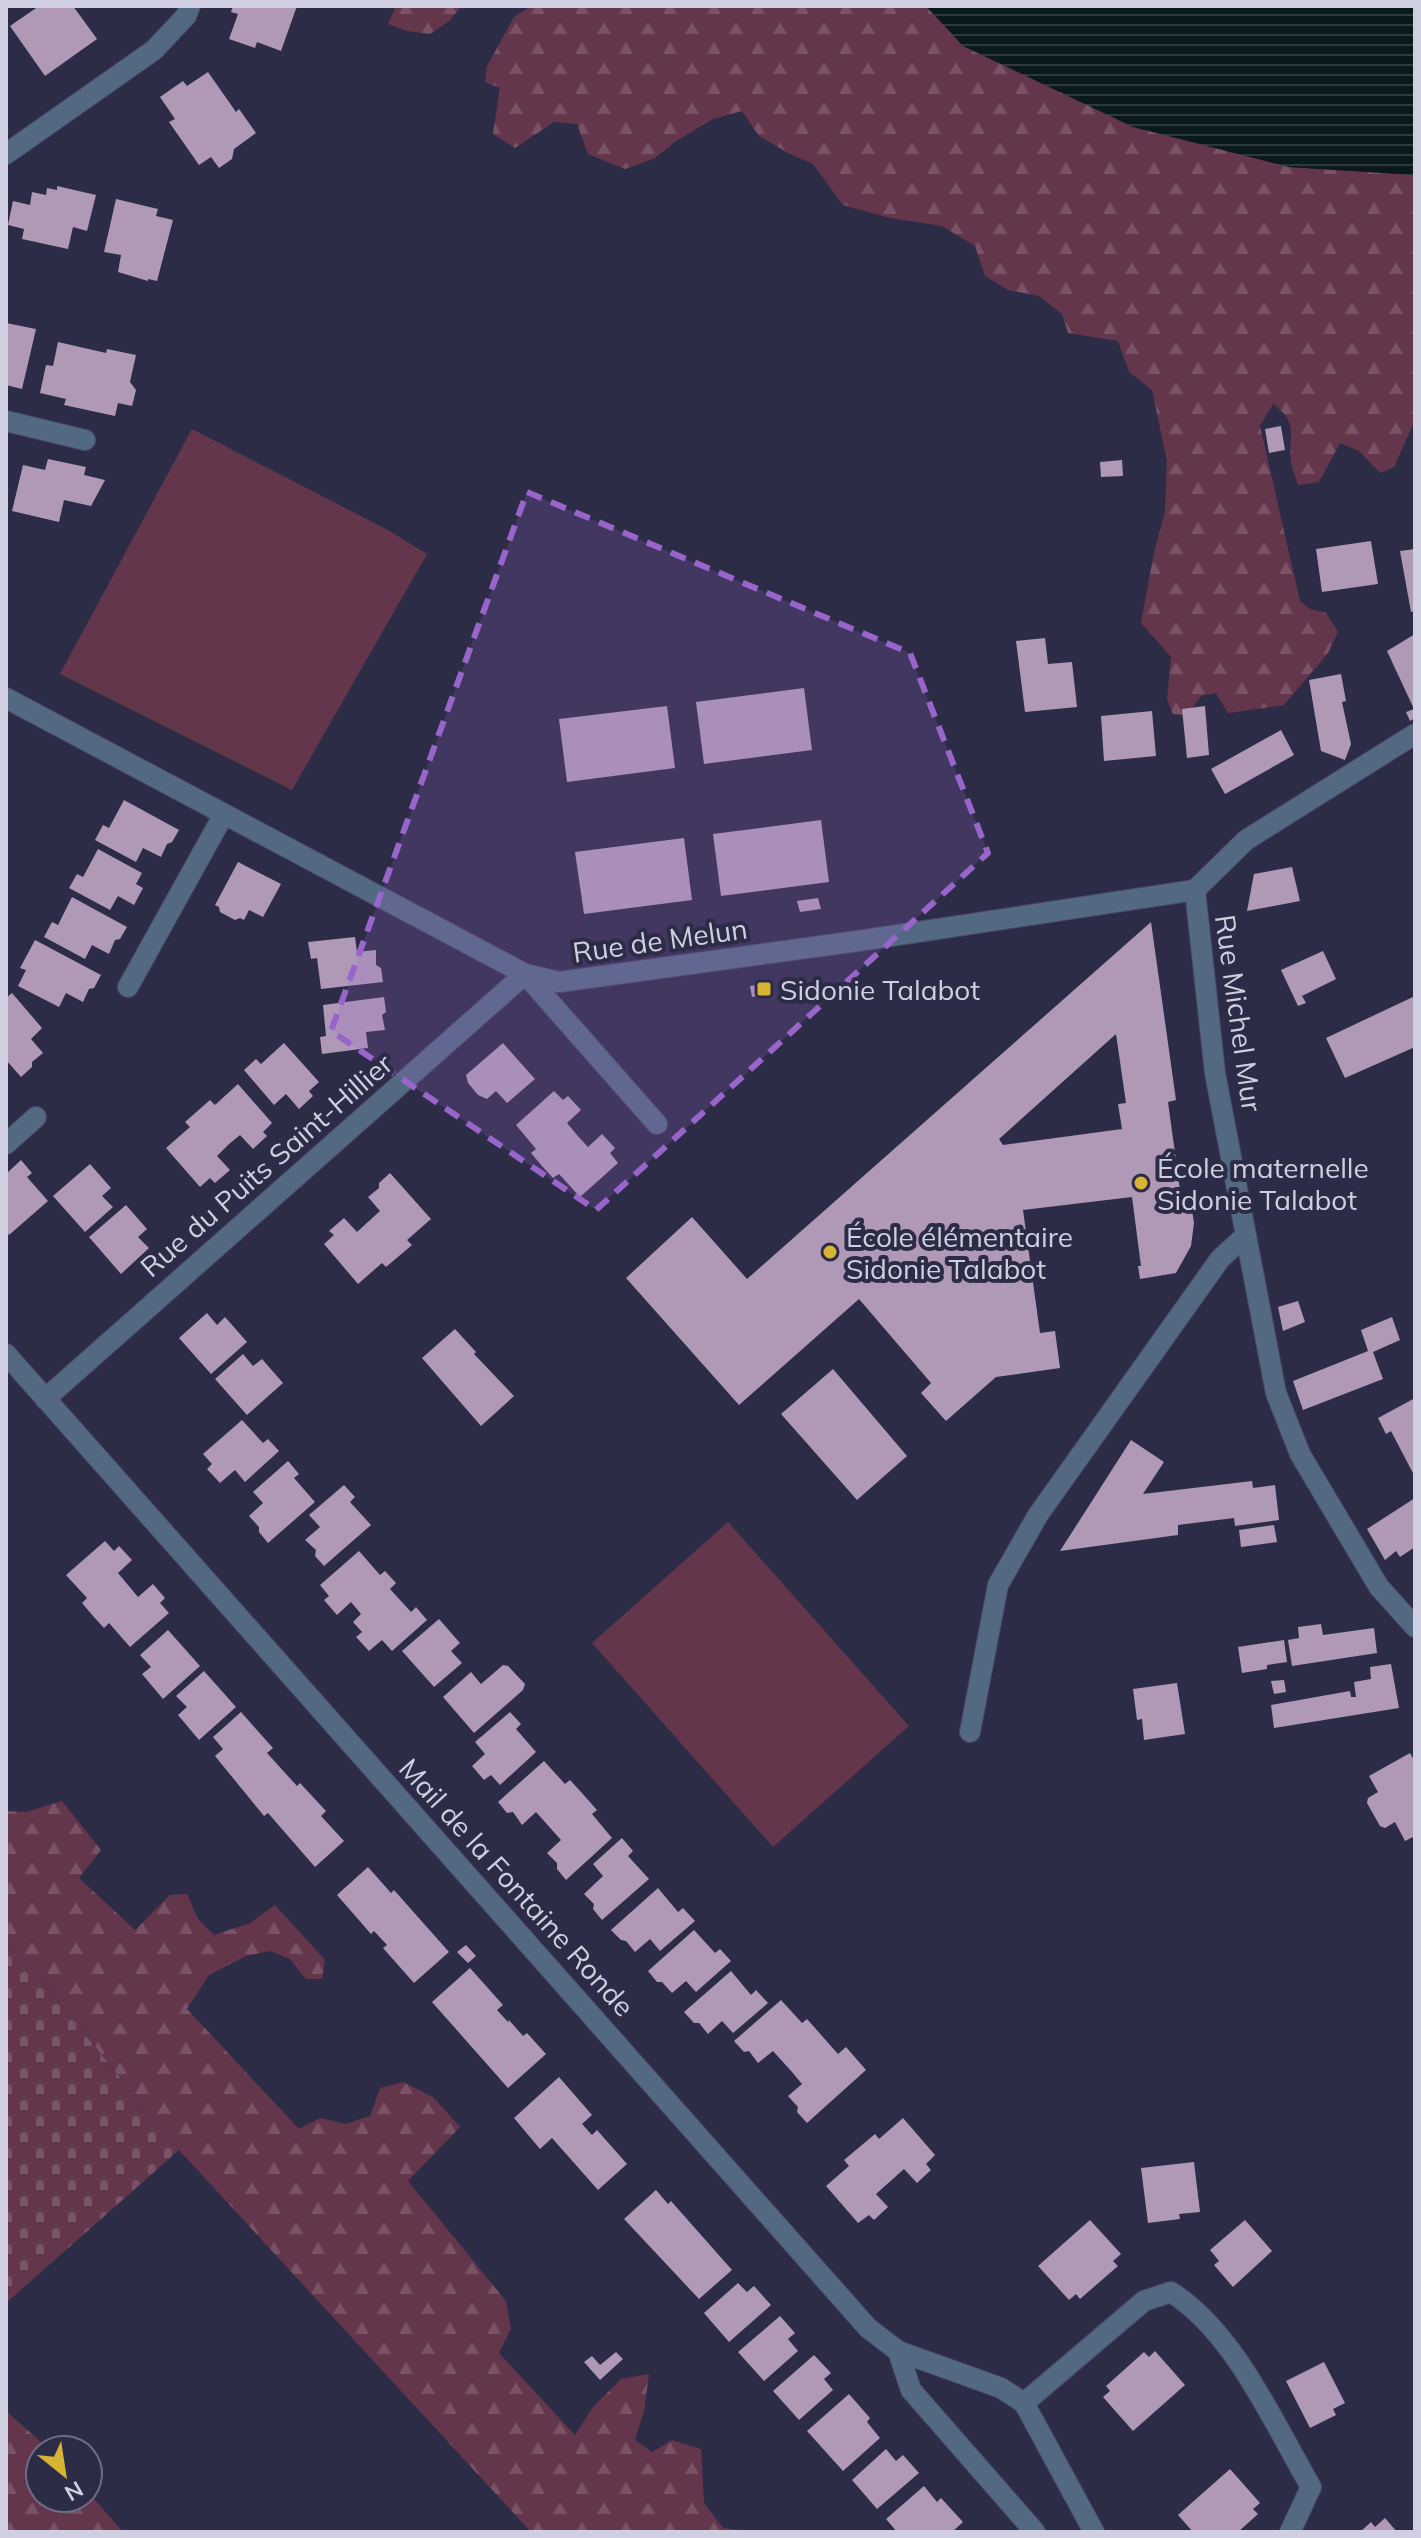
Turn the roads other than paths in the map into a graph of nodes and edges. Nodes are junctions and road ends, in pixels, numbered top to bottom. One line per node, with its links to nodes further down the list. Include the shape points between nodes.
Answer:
1 (190, 6): 2 (street, via 154,50)
2 (6, 154)
3 (6, 421): 4 (street)
4 (85, 440)
5 (6, 698): 7 (street, Rue de Melun)
6 (1415, 734): 8 (street, via 1246,840)
7 (224, 814): 9 (street, Rue de Melun); 10 (street)
8 (1195, 890): 9 (street, Rue de Melun, via 559,982); 14 (street, Rue Michel Mur, via 1215,1073)
9 (525, 974): 12 (street); 16 (street, Rue du Puits Saint-Hillier)
10 (128, 987)
11 (36, 1117): 13 (street)
12 (657, 1124)
13 (6, 1144)
14 (1246, 1235): 17 (street, Rue Michel Mur, via 1276,1393 1300,1454 1379,1587); 18 (street, via 1220,1259 1038,1515 998,1585)
15 (6, 1354): 16 (street, Mail de la Fontaine Ronde)
16 (45, 1399): 19 (street, Mail de la Fontaine Ronde, via 868,2328)
17 (1415, 1627)
18 (970, 1732)
19 (898, 2351): 20 (street, Mail de la Fontaine Ronde, via 1001,2388); 21 (street, via 911,2390)
20 (1024, 2403): 22 (street); 23 (street, via 1144,2301 1171,2292 1192,2305 1218,2333 1311,2487)
21 (1035, 2532)
22 (1094, 2532)
23 (1290, 2532)

